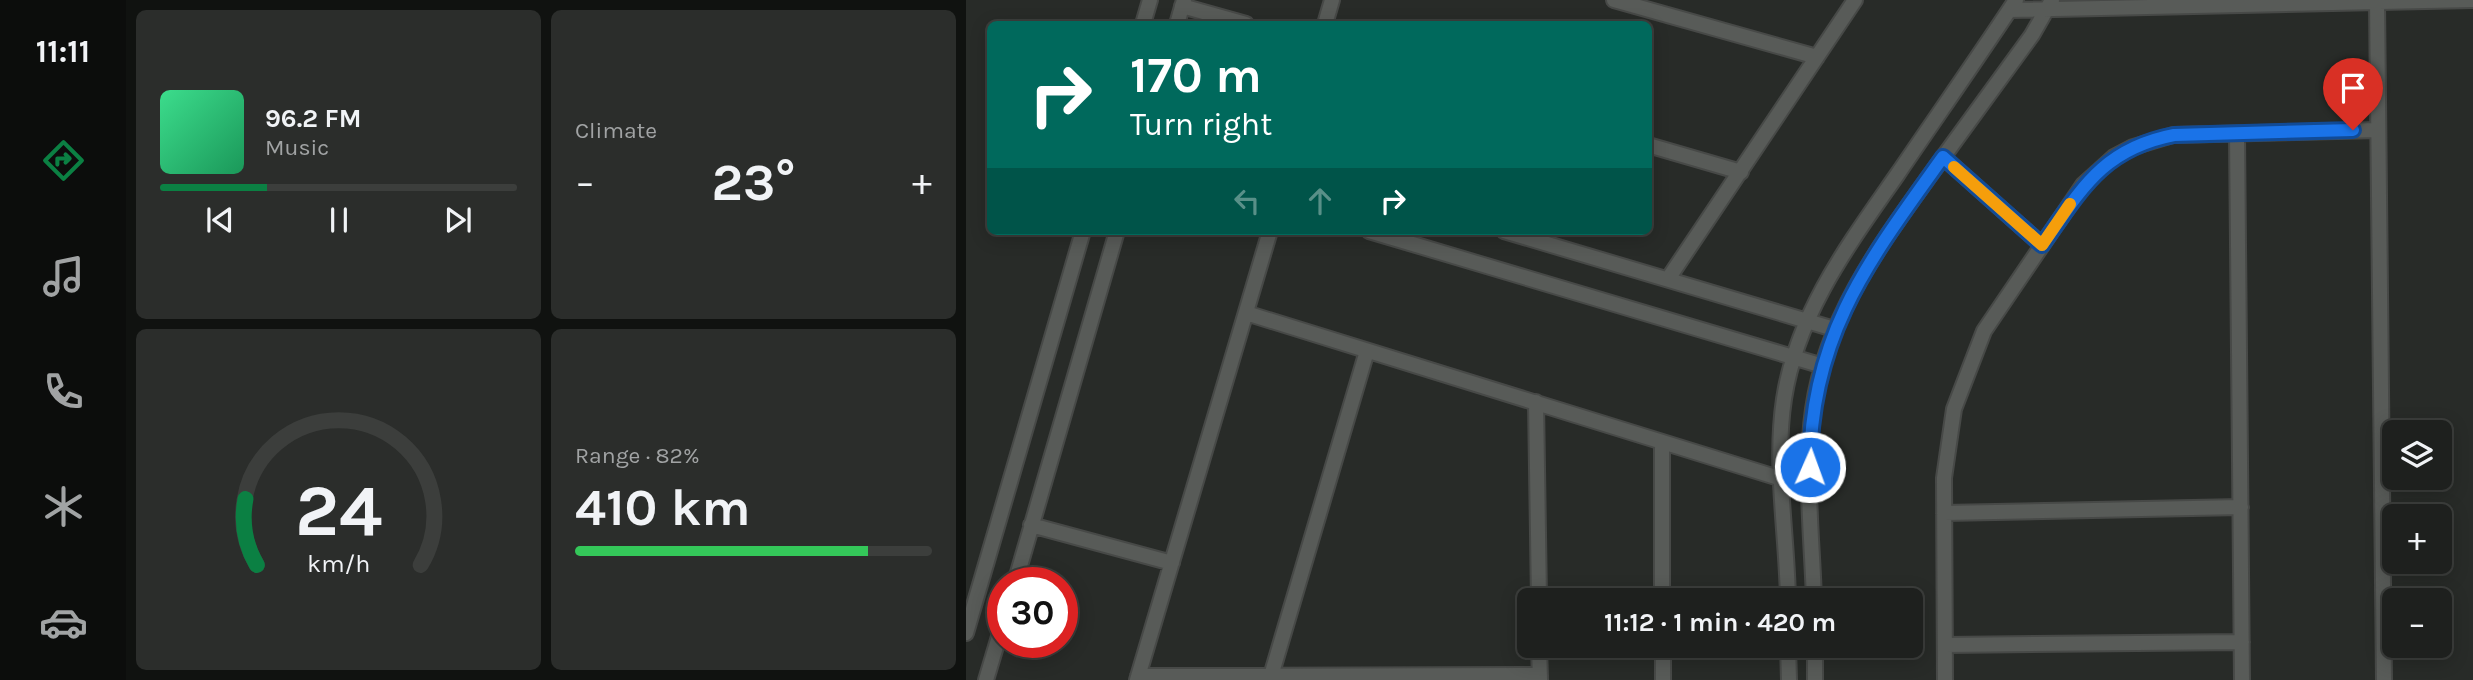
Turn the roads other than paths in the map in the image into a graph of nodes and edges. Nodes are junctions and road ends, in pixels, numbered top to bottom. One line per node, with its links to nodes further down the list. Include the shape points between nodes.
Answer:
1 (1150, 0): 10 (street)
2 (1332, 0): 13 (street)
3 (1614, 0): 14 (street)
4 (1854, 0): 14 (street)
5 (2473, 0): 6 (street)
6 (2377, 2): 9 (street); 15 (street)
7 (1183, 3): 11 (street); 12 (street)
8 (2013, 5): 9 (street); 28 (street, via 1837,262)
9 (2050, 5): 18 (street)
10 (1144, 21)
11 (1178, 21)
12 (1236, 21)
13 (1326, 21)
14 (1817, 57): 19 (street)
15 (2378, 130): 16 (street); 62 (street)
16 (2237, 134): 25 (street, via 2163,137 2114,157 2083,185); 36 (street)
17 (1652, 146): 19 (street)
18 (1943, 157): 25 (street); 29 (street, via 1857,281)
19 (1741, 172): 26 (street)
20 (1082, 235): 45 (street)
21 (1116, 235): 38 (street)
22 (1269, 235): 27 (street)
23 (1382, 235): 31 (street)
24 (1518, 235): 26 (street)
25 (2042, 245): 37 (street, via 1993,316 1962,383 1947,443)
26 (1668, 279): 28 (street)
27 (1246, 313): 30 (street); 39 (street)
28 (1807, 321): 29 (street); 31 (street)
29 (1834, 329): 32 (street)
30 (1367, 351): 33 (street); 53 (street)
31 (1794, 357): 32 (street); 35 (street, via 1784,400)
32 (1823, 366): 44 (street, via 1810,447)
33 (1536, 402): 34 (street); 41 (street)
34 (1662, 442): 35 (street); 42 (street)
35 (1782, 479): 43 (street)
36 (2241, 507): 37 (street); 46 (street)
37 (1944, 513): 47 (street)
38 (1031, 525): 39 (street); 40 (street)
39 (1172, 563): 55 (street)
40 (1019, 567)
41 (1539, 588)
42 (1662, 588)
43 (1787, 588)
44 (1814, 588)
45 (966, 633)
46 (2242, 642): 47 (street); 61 (street)
47 (1945, 645): 60 (street)
48 (993, 658): 56 (street)
49 (1539, 658): 54 (street)
50 (1663, 658): 57 (street)
51 (1788, 658): 58 (street)
52 (1815, 658): 59 (street)
53 (1271, 676): 54 (street); 55 (street)
54 (1540, 677)
55 (1138, 678)
56 (986, 680)
57 (1663, 680)
58 (1789, 680)
59 (1815, 680)
60 (1945, 680)
61 (2242, 680)
62 (2384, 680)

